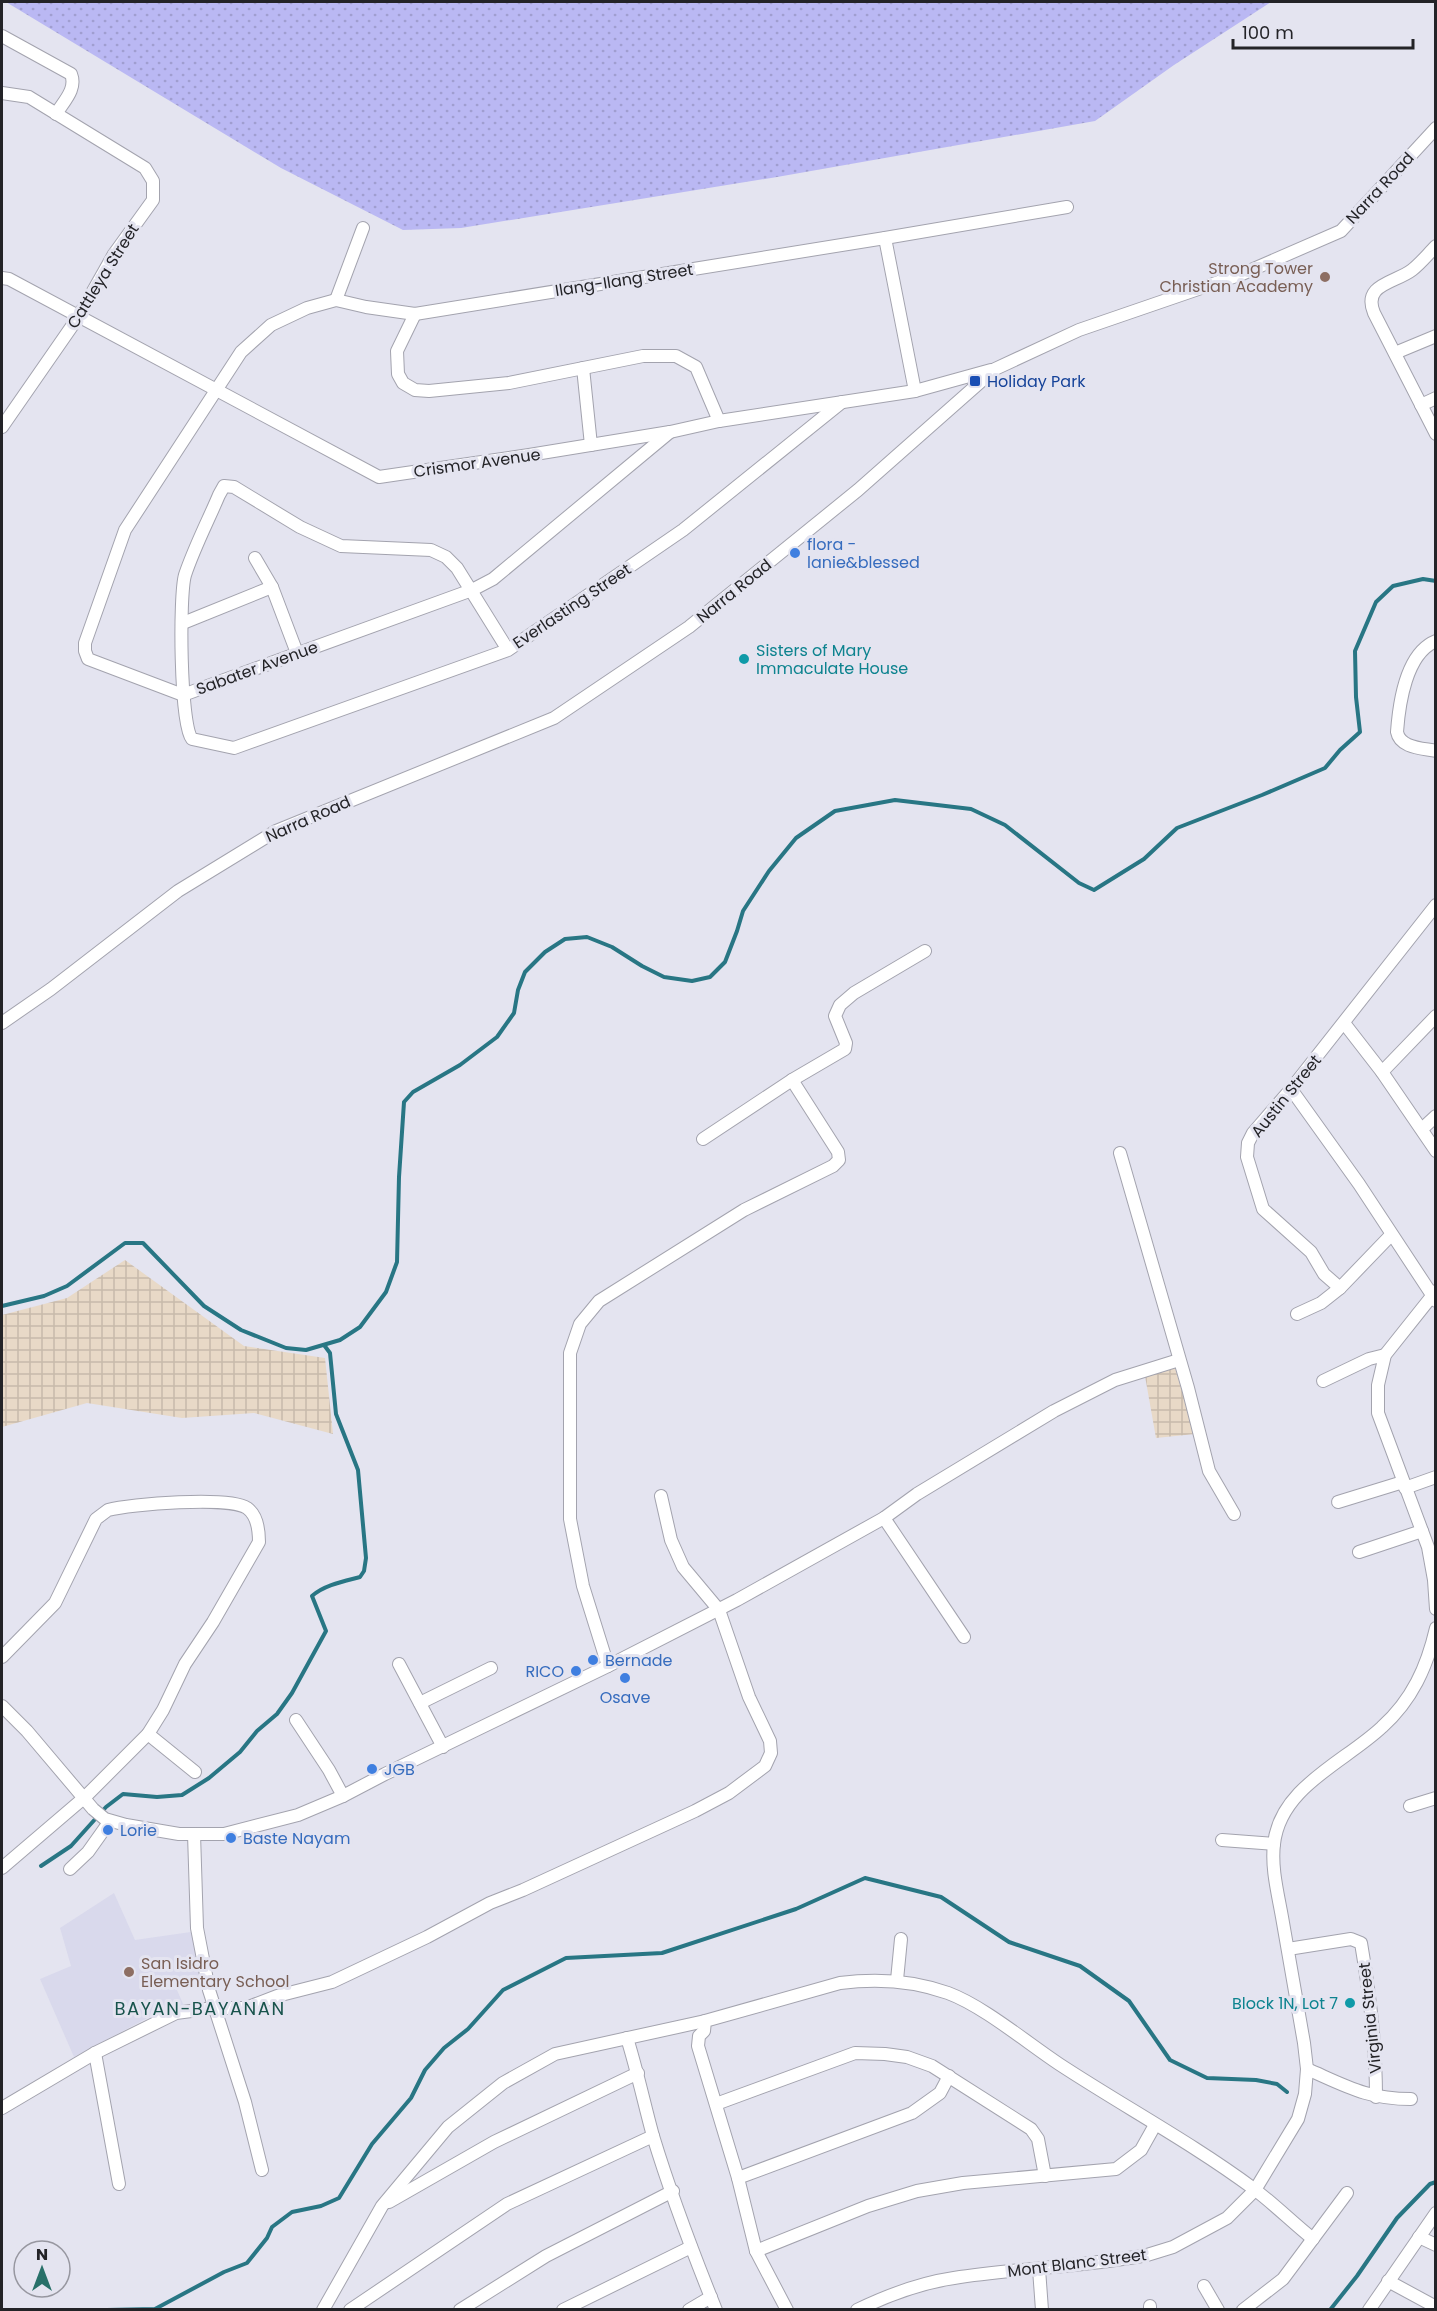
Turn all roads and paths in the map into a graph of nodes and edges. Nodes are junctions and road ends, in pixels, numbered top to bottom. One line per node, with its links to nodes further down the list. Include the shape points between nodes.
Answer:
1 (2, 36): 3 (street, via 71,74 72,89)
2 (2, 93): 3 (street, Cattleya Street, via 28,97)
3 (56, 114): 12 (street, Cattleya Street, via 145,168 153,181 153,200 114,254)
4 (1436, 128): 16 (street, Narra Road, via 1341,231 1242,274 1079,330)
5 (1067, 207): 7 (street, Ilang-Ilang Street)
6 (363, 228): 10 (street)
7 (885, 238): 11 (street, Ilang-Ilang Street); 18 (street)
8 (1436, 246): 14 (street, via 1410,272 1374,292 1371,298 1374,313)
9 (2, 278): 12 (street, Crismor Avenue)
10 (336, 300): 11 (street, Ilang-Ilang Street); 17 (street, Ilang-Ilang Street, via 271,325 241,352)
11 (415, 314): 15 (street, via 397,351 398,374 403,383 415,390 509,383)
12 (79, 316): 17 (street, Crismor Avenue); 23 (street, Cattleya Street)
13 (1436, 336): 14 (street)
14 (1395, 353): 21 (street)
15 (583, 368): 22 (street, via 643,356 676,356 696,367); 26 (street)
16 (995, 369): 18 (street, Crismor Avenue); 39 (street, Narra Road, via 858,490 689,627 554,718 276,831 178,891)
17 (215, 391): 26 (street, Crismor Avenue, via 379,477); 34 (street, Sabater Avenue, via 125,530 85,643 88,659)
18 (915, 391): 20 (street, Crismor Avenue)
19 (1436, 398): 21 (street)
20 (842, 402): 22 (street, Crismor Avenue); 32 (street, Everlasting Street, via 683,530)
21 (1421, 405): 25 (street)
22 (719, 421): 24 (street, Crismor Avenue)
23 (2, 426)
24 (670, 432): 26 (street, Crismor Avenue); 29 (street, Sabater Avenue, via 493,579)
25 (1436, 434)
26 (591, 445)
27 (255, 558): 28 (street)
28 (272, 587): 30 (street); 33 (street)
29 (472, 590): 30 (street, via 446,557 431,550 341,546 300,527 234,487 224,486 184,578); 32 (street); 33 (street, Sabater Avenue)
30 (183, 623): 34 (street)
31 (1436, 641): 35 (street, via 1421,651 1408,672 1397,732 1398,739 1405,744)
32 (508, 650): 34 (street, Everlasting Street, via 234,748 192,739)
33 (297, 653): 34 (street, Sabater Avenue)
34 (183, 695)
35 (1436, 751)
36 (1436, 905): 40 (street, Austin Street)
37 (925, 951): 42 (street, via 840,1005 836,1016 845,1049)
38 (1436, 1016): 41 (street)
39 (2, 1023)
40 (1344, 1023): 41 (street); 43 (street, Austin Street)
41 (1382, 1072): 45 (street)
42 (792, 1080): 46 (street); 72 (street, via 838,1152 839,1160 744,1210 599,1301 580,1324 570,1353 570,1519 583,1586)
43 (1292, 1089): 49 (street); 50 (street, Austin Street, via 1253,1133 1247,1157 1263,1209 1311,1252 1324,1274)
44 (1436, 1116): 45 (street)
45 (1422, 1129): 47 (street)
46 (703, 1139)
47 (1436, 1151)
48 (1120, 1153): 54 (street)
49 (1391, 1235): 50 (street); 51 (street)
50 (1340, 1288): 52 (street, via 1321,1303)
51 (1434, 1296): 53 (street)
52 (1297, 1314)
53 (1385, 1355): 55 (street); 57 (street, via 1378,1385 1378,1413)
54 (1179, 1359): 60 (street, via 1209,1471); 61 (street, via 1115,1380 1054,1411)
55 (1323, 1381)
56 (1436, 1477): 57 (street)
57 (1404, 1485): 59 (street); 62 (street)
58 (661, 1496): 66 (street, via 671,1540 683,1567)
59 (1338, 1502)
60 (1234, 1514)
61 (884, 1518): 66 (street); 68 (street)
62 (1422, 1531): 63 (street); 64 (street)
63 (1432, 1546): 65 (street)
64 (1359, 1552)
65 (1436, 1609)
66 (718, 1610): 72 (street); 93 (street, via 749,1697 770,1741 771,1753 765,1766 748,1781 695,1811 490,1903 332,1982 246,2007)
67 (1436, 1628): 70 (street, Mont Blanc Street)
68 (964, 1637)
69 (2, 1657): 77 (street, via 51,1608 96,1519 104,1512 202,1501 229,1502 246,1508 256,1522 259,1542)
70 (1432, 1659): 87 (street, Mont Blanc Street, via 1384,1726 1294,1799 1282,1817)
71 (399, 1664): 74 (street)
72 (608, 1666): 78 (street)
73 (491, 1668): 74 (street)
74 (420, 1703): 78 (street)
75 (2, 1706): 81 (street)
76 (296, 1720): 80 (street)
77 (148, 1734): 79 (street); 81 (street)
78 (443, 1747): 80 (street)
79 (195, 1772)
80 (343, 1796): 85 (street, via 263,1825 224,1834)
81 (85, 1797): 84 (street); 88 (street)
82 (1436, 1798): 83 (street)
83 (1410, 1806)
84 (102, 1817): 85 (street); 89 (street, via 88,1852)
85 (194, 1834): 93 (street, via 197,1928)
86 (1222, 1840): 87 (street)
87 (1274, 1844): 91 (street, Mont Blanc Street)
88 (2, 1868)
89 (70, 1869)
90 (901, 1940): 92 (street)
91 (1288, 1949): 97 (street, Mont Blanc Street); 100 (street, Virginia Street, via 1352,1939 1361,1943 1376,2049)
92 (897, 1980): 94 (street, via 860,1980 822,1987); 104 (street, via 941,1991 971,2004)
93 (214, 2008): 96 (street, via 176,2013); 106 (street, via 245,2102)
94 (705, 2021): 95 (street); 102 (street, via 698,2046)
95 (627, 2038): 98 (street); 113 (street, via 555,2054 503,2083 448,2127)
96 (95, 2053): 103 (street); 109 (street)
97 (1307, 2069): 100 (street); 110 (street, Mont Blanc Street, via 1298,2119)
98 (638, 2073): 105 (street); 113 (street, via 494,2142)
99 (949, 2076): 102 (street, via 907,2057 855,2054); 107 (street, via 1031,2129 1038,2139); 108 (street, via 940,2093 912,2113)
100 (1376, 2097): 101 (street)
101 (1411, 2099)
102 (716, 2104): 108 (street)
103 (2, 2108)
104 (1155, 2125): 107 (street, via 1141,2150 1116,2169); 110 (street)
105 (653, 2136): 111 (street); 126 (street, via 507,2204)
106 (262, 2170)
107 (1045, 2176): 119 (street, via 917,2191 868,2206)
108 (738, 2178): 119 (street)
109 (119, 2184)
110 (1255, 2190): 116 (street); 120 (street, Mont Blanc Street, via 1227,2218 1173,2247 1125,2260)
111 (673, 2191): 118 (street); 127 (street, via 546,2256)
112 (1347, 2193): 116 (street)
113 (382, 2206): 125 (street)
114 (1436, 2213): 115 (street)
115 (1419, 2237): 117 (street); 121 (street)
116 (1313, 2239): 135 (street, via 1283,2279)
117 (1436, 2245)
118 (691, 2247): 123 (street); 128 (street)
119 (756, 2251): 131 (street)
120 (1039, 2269): 132 (street, Mont Blanc Street, via 942,2281); 133 (street)
121 (1388, 2281): 124 (street); 136 (street)
122 (1204, 2286): 134 (street)
123 (711, 2297): 129 (street); 130 (street)
124 (1436, 2307)
125 (324, 2310)
126 (350, 2310)
127 (460, 2310)
128 (562, 2310)
129 (688, 2310)
130 (716, 2310)
131 (787, 2310)
132 (857, 2310)
133 (1042, 2310)
134 (1218, 2310)
135 (1243, 2310)
136 (1369, 2310)

